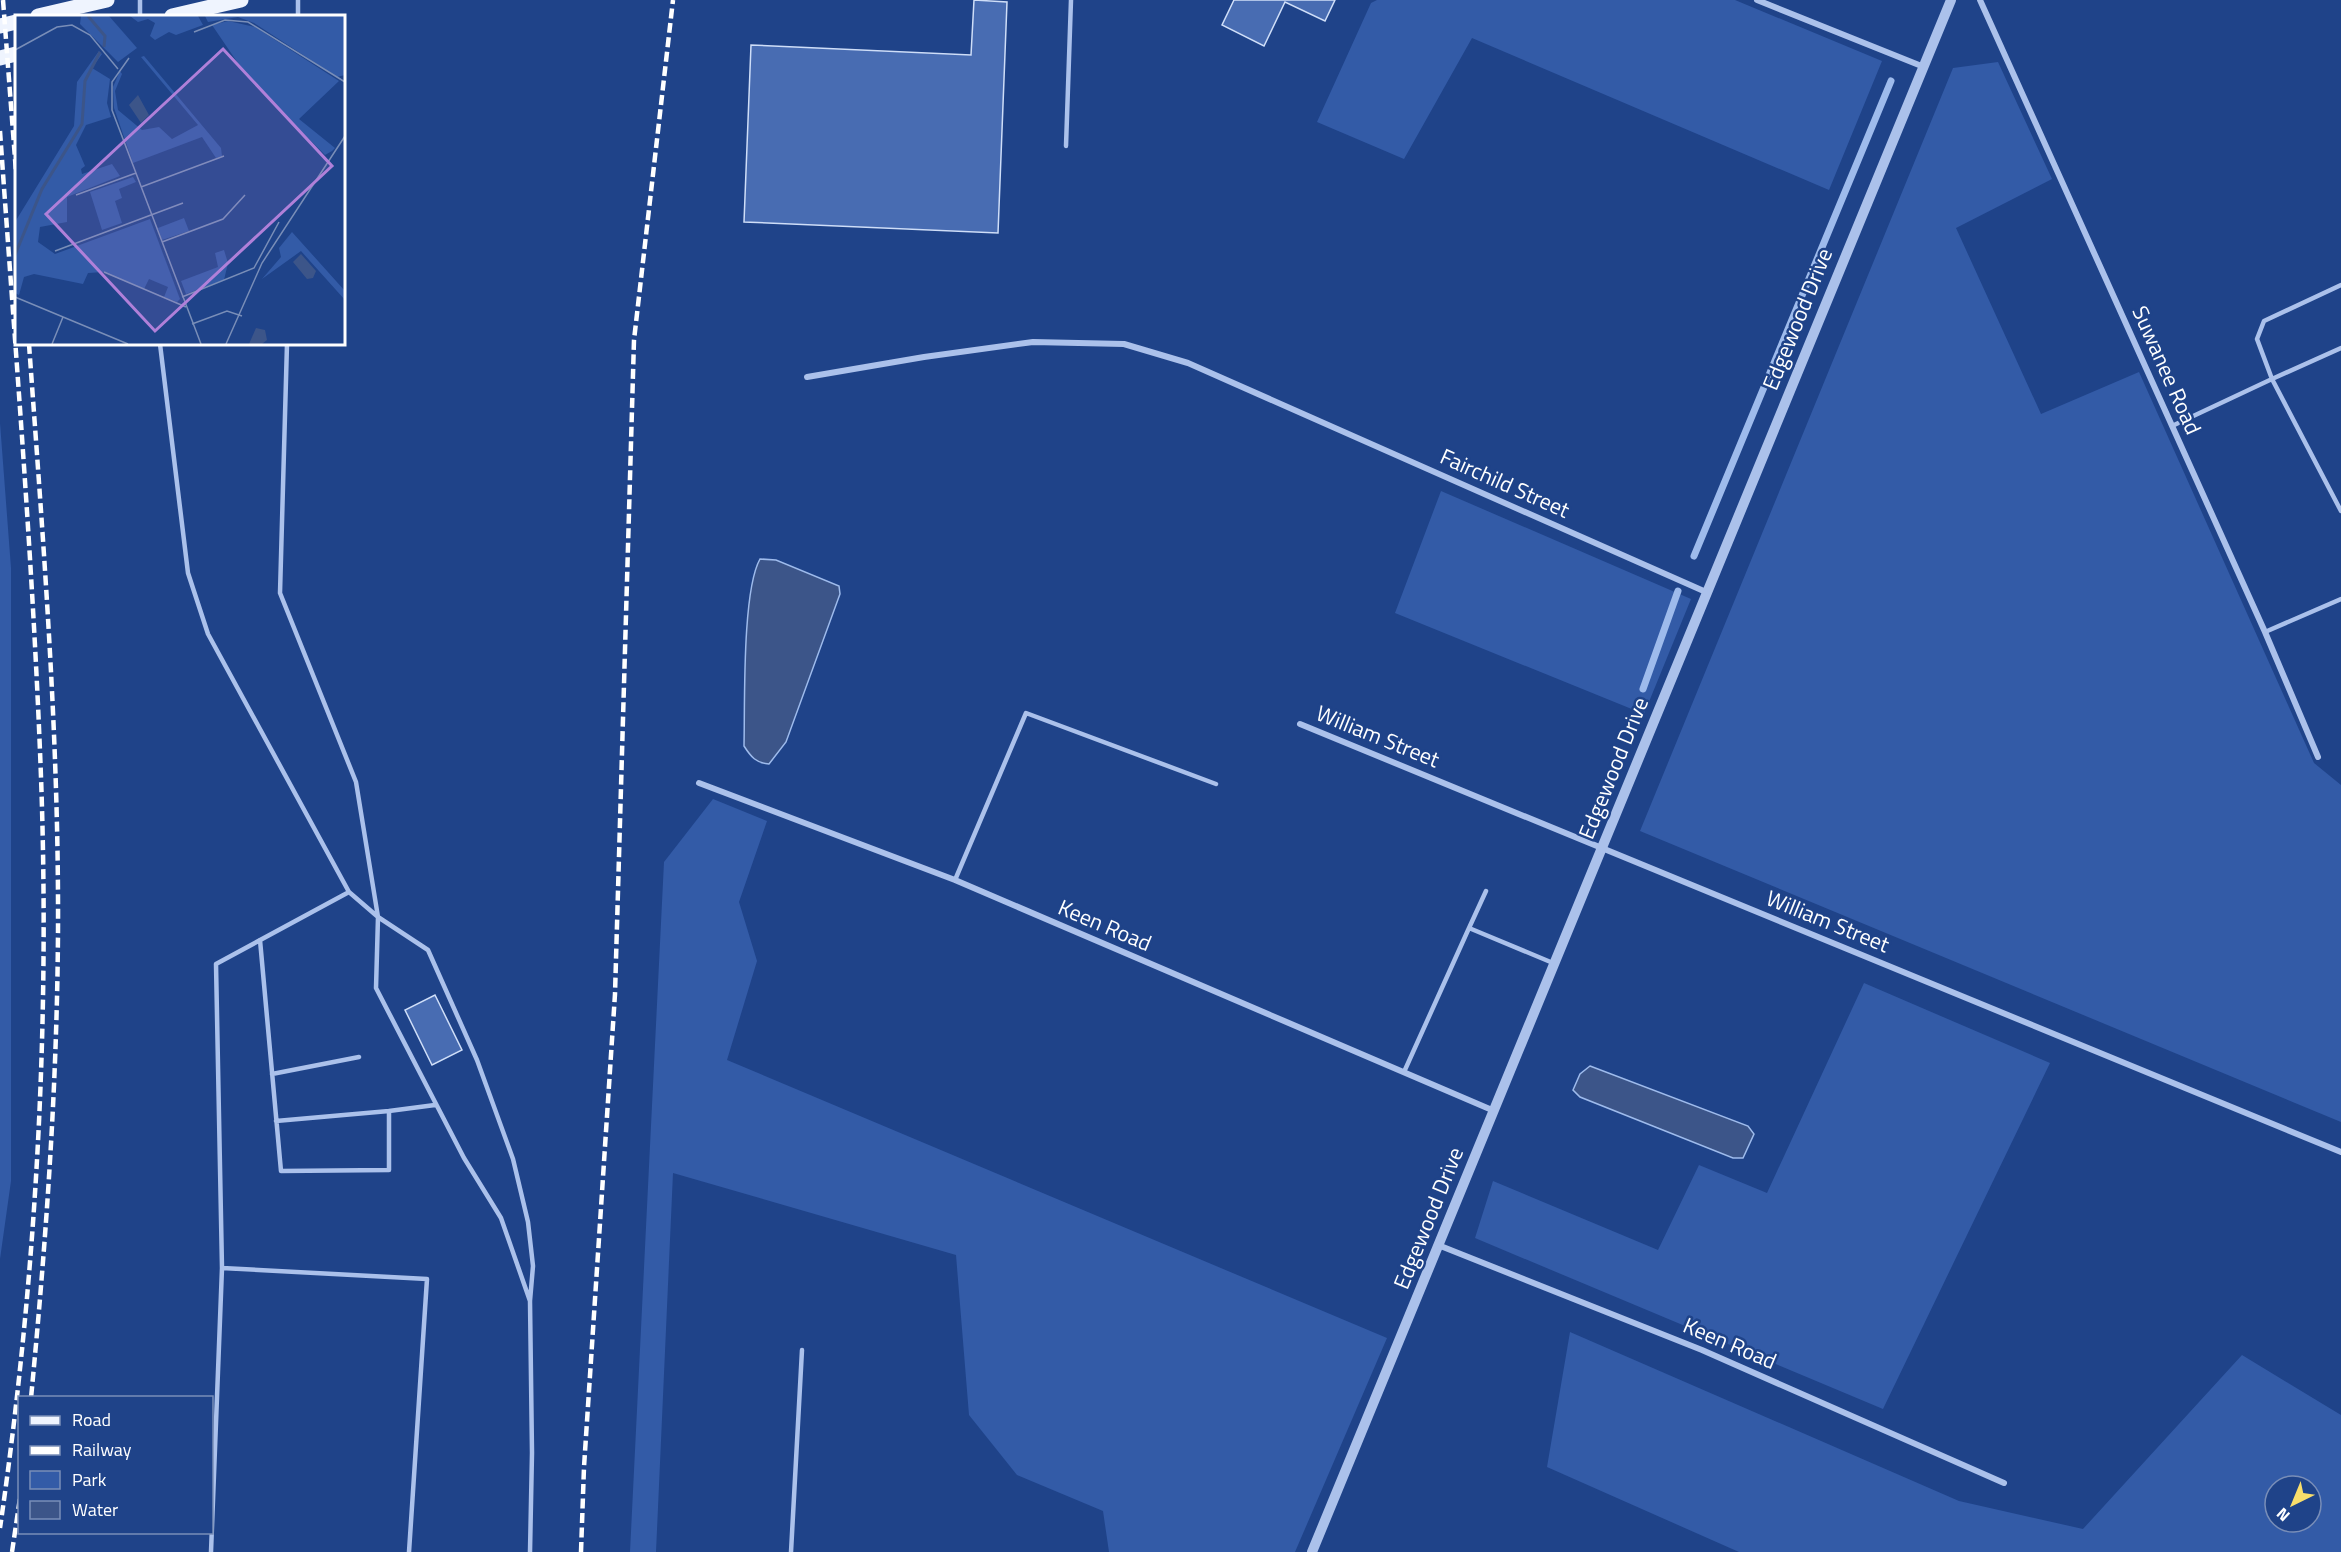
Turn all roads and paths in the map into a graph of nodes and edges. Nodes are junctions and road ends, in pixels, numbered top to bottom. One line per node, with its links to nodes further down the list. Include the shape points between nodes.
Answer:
1 (107, 0): 7 (main road)
2 (241, 0): 8 (main road)
3 (1071, 0): 14 (lane)
4 (1757, 0): 13 (street)
5 (1951, 0): 13 (street, Edgewood Drive)
6 (1980, 0): 21 (street, Suwanee Road)
7 (42, 15)
8 (176, 15)
9 (15, 22): 10 (main road)
10 (0, 26)
11 (15, 54): 12 (main road)
12 (0, 58)
13 (1924, 67): 23 (street, Edgewood Drive)
14 (1066, 146)
15 (2341, 285): 20 (lane, via 2264,321 2257,339)
16 (160, 345): 33 (lane, via 188,573 208,634)
17 (287, 345): 34 (lane, via 280,593 356,782)
18 (2341, 348): 20 (lane)
19 (807, 377): 23 (street, Fairchild Street, via 1033,342 1124,344 1188,363)
20 (2272, 379): 21 (lane); 22 (lane)
21 (2172, 426): 25 (street, Suwanee Road)
22 (2341, 511)
23 (1706, 592): 30 (street, Edgewood Drive)
24 (2341, 599): 25 (lane)
25 (2265, 632): 27 (street, Suwanee Road)
26 (1300, 724): 30 (street, William Street)
27 (2318, 757)
28 (699, 783): 31 (street, Keen Road)
29 (1216, 784): 31 (lane, via 1026,713)
30 (1602, 847): 37 (street, Edgewood Drive); 45 (street, William Street)
31 (956, 880): 39 (street, Keen Road)
32 (1486, 891): 35 (lane)
33 (349, 892): 34 (lane); 36 (lane)
34 (378, 917): 41 (lane, via 376,988); 48 (lane, via 428,950 477,1060 513,1159 528,1222)
35 (1469, 928): 37 (lane); 39 (lane)
36 (260, 940): 40 (lane); 47 (lane, via 216,964)
37 (1554, 963): 42 (street, Edgewood Drive)
38 (359, 1057): 40 (lane)
39 (1404, 1072): 42 (street, Keen Road)
40 (272, 1074): 44 (lane)
41 (435, 1105): 43 (lane); 48 (lane, via 501,1218)
42 (1492, 1110): 46 (street, Edgewood Drive)
43 (389, 1111): 44 (lane); 44 (lane, via 389,1170 281,1171)
44 (276, 1121)
45 (2341, 1152)
46 (1438, 1245): 50 (street, Keen Road, via 1701,1350); 57 (street, Edgewood Drive)
47 (222, 1268): 51 (lane); 54 (lane, via 427,1279)
48 (530, 1301): 55 (lane)
49 (802, 1350): 56 (lane)
50 (2004, 1483)
51 (213, 1500)
52 (212, 1534): 53 (lane)
53 (211, 1552)
54 (409, 1552)
55 (530, 1552)
56 (791, 1552)
57 (1311, 1552)

